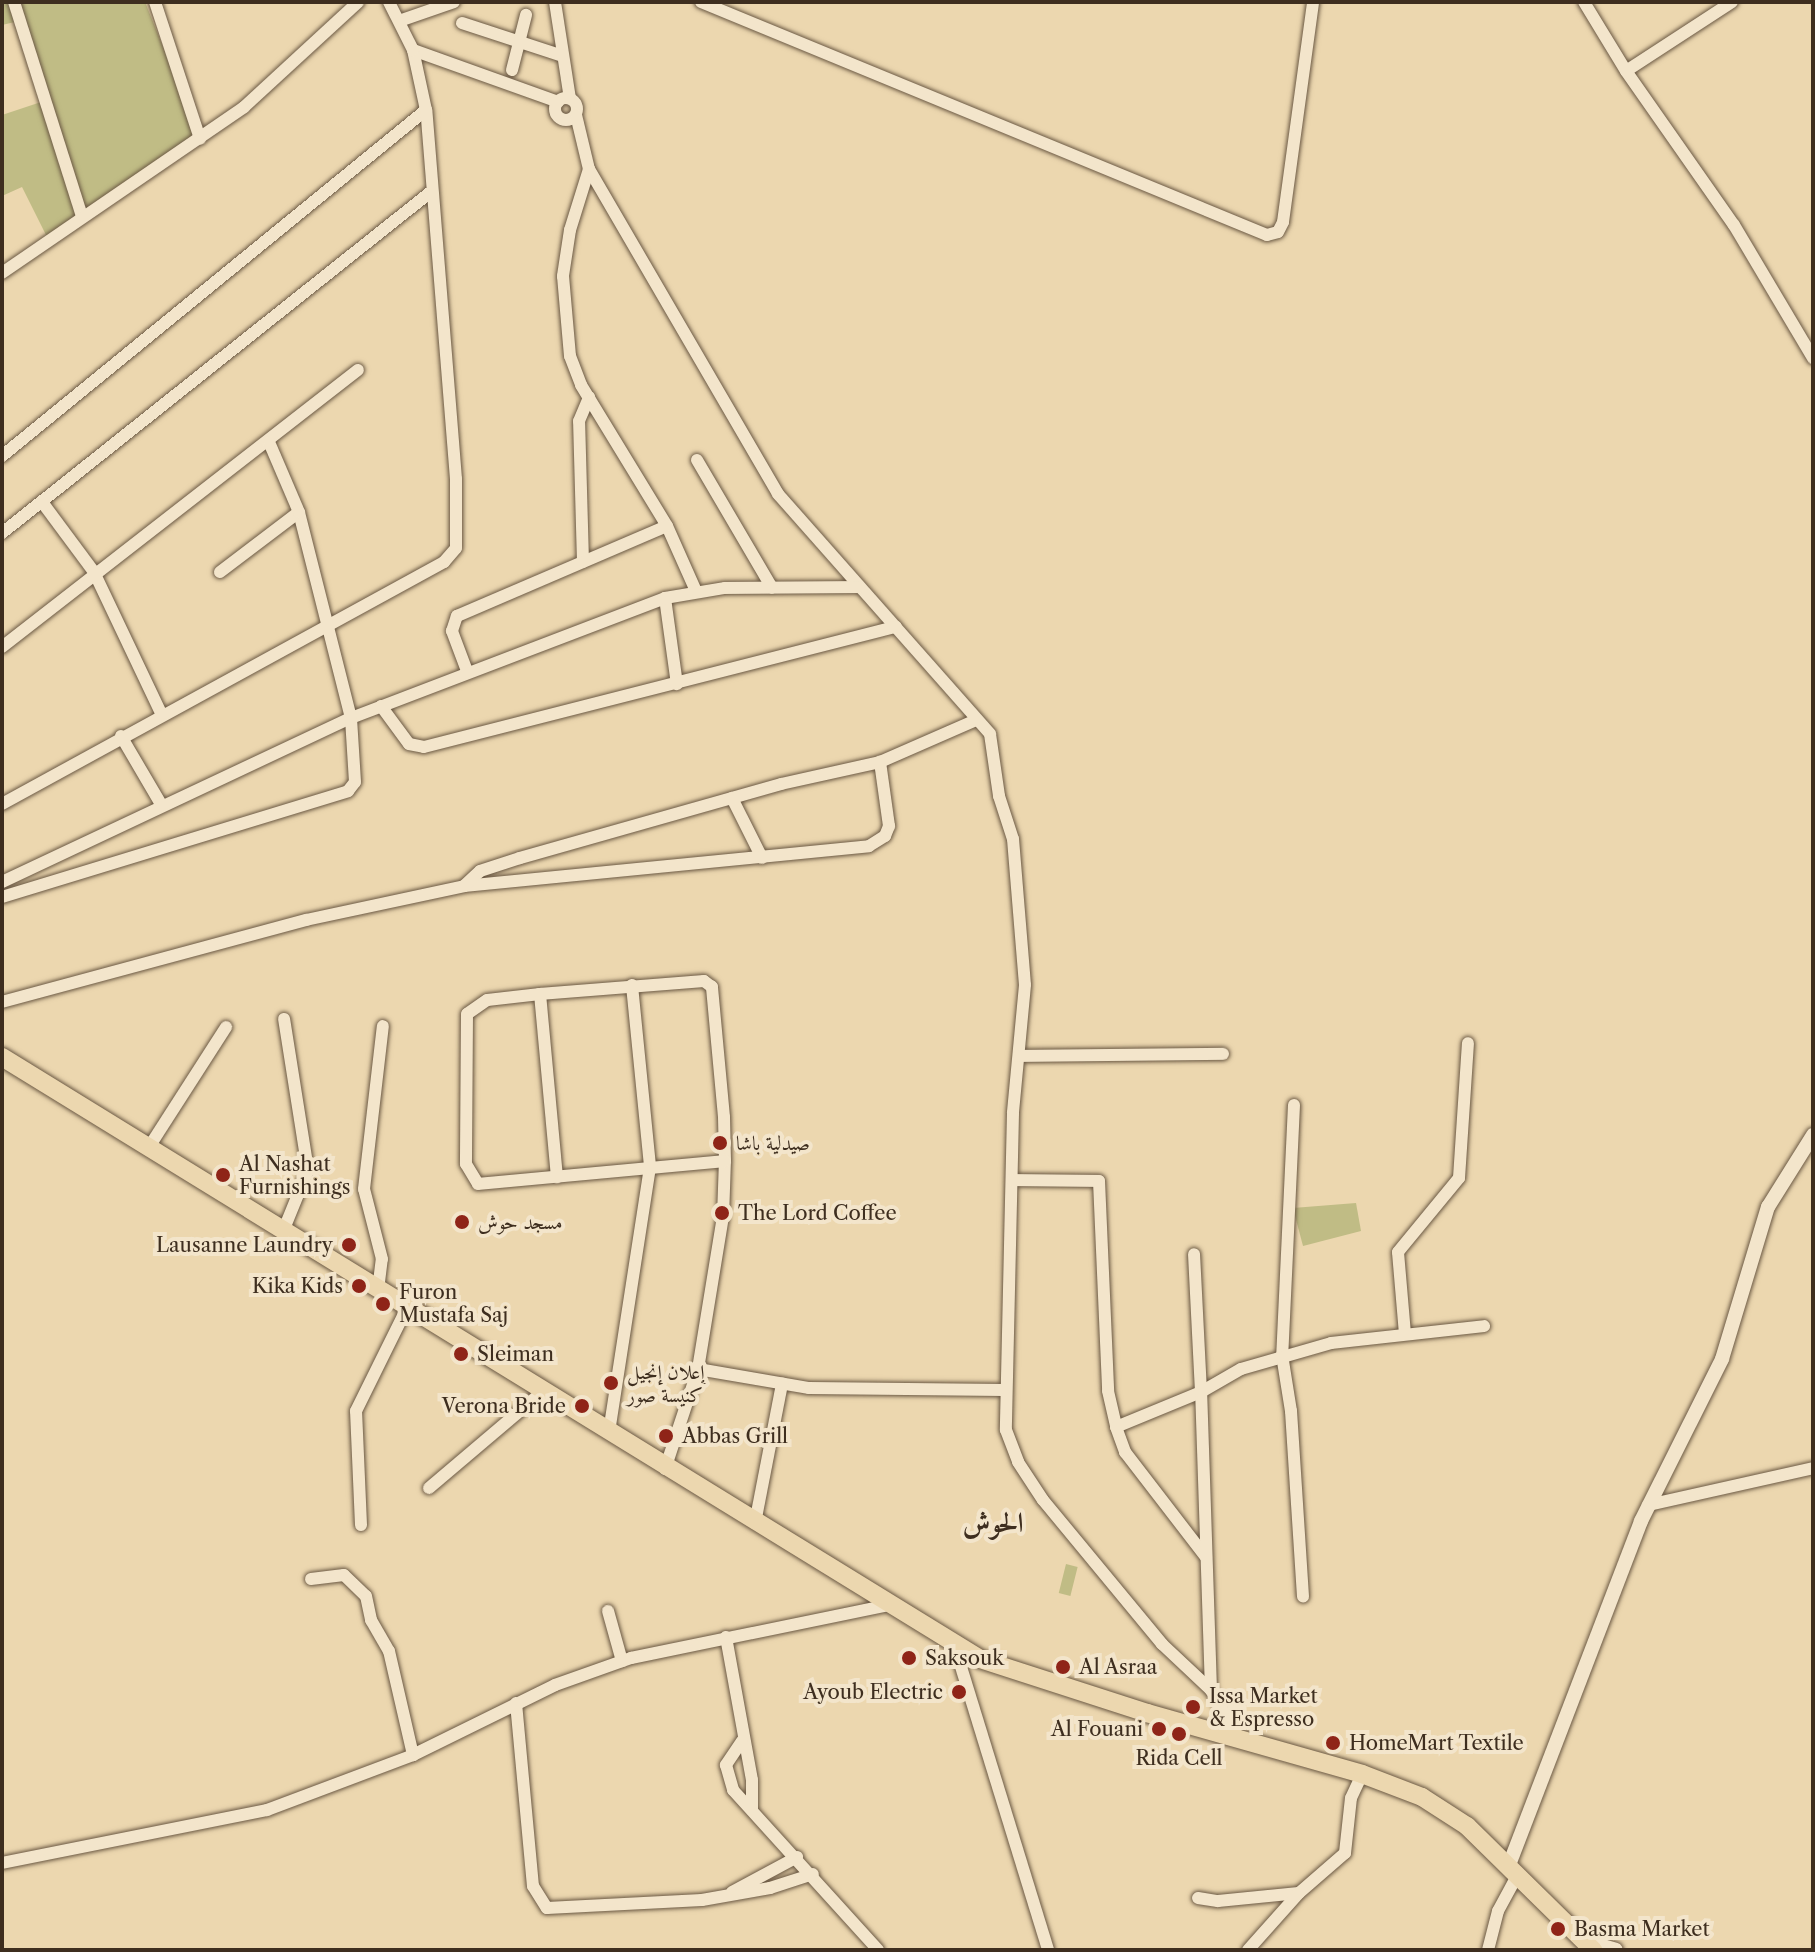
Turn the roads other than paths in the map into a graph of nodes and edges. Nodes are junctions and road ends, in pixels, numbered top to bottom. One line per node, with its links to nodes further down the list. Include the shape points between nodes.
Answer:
1 (14, 2): 27 (street)
2 (155, 2): 23 (street)
3 (358, 2): 23 (street, via 244,107)
4 (389, 2): 12 (street)
5 (454, 2): 12 (street)
6 (555, 2): 16 (street)
7 (701, 2): 8 (street, via 1267,235 1278,232 1283,222)
8 (1313, 2)
9 (1584, 2): 18 (street)
10 (1732, 2): 18 (street)
11 (526, 15): 14 (street)
12 (402, 20): 15 (street)
13 (462, 23): 14 (street)
14 (519, 42): 16 (street); 17 (street)
15 (413, 50): 19 (street); 20 (street)
16 (563, 56): 19 (street)
17 (512, 70)
18 (1626, 71): 29 (street, via 1734,225)
19 (564, 100): 21 (street, via 577,104); 22 (street, via 555,113)
20 (426, 110): 26 (street); 33 (street)
21 (576, 115): 22 (street); 24 (street)
22 (563, 121): 24 (street)
23 (200, 139): 27 (street)
24 (583, 149): 25 (street)
25 (589, 169): 31 (street, via 570,230 562,301 570,356); 42 (street, via 756,461 799,524)
26 (432, 191): 35 (street); 46 (street, via 459,538 444,562)
27 (82, 216): 28 (street)
28 (2, 273)
29 (1813, 358)
30 (358, 370): 32 (street)
31 (589, 397): 37 (street); 39 (street, via 579,421)
32 (269, 442): 36 (street); 40 (street)
33 (4, 451)
34 (697, 460): 43 (street)
35 (42, 502): 38 (street); 40 (street)
36 (299, 512): 41 (street); 46 (street)
37 (667, 526): 39 (street); 44 (street)
38 (2, 533)
39 (583, 562): 49 (street, via 457,616 452,631)
40 (94, 572): 48 (street); 52 (street)
41 (220, 572)
42 (858, 587): 43 (street); 47 (street)
43 (772, 588): 44 (street)
44 (696, 591): 45 (street)
45 (665, 598): 49 (street); 50 (street)
46 (325, 625): 52 (street); 53 (street)
47 (896, 627): 50 (street); 54 (street)
48 (2, 647)
49 (467, 671): 51 (street)
50 (677, 684): 51 (street, via 424,747 409,744)
51 (381, 706): 53 (street)
52 (162, 715): 55 (street)
53 (351, 718): 59 (street); 63 (street, via 356,765 355,782 348,791)
54 (974, 721): 56 (street); 76 (street, via 980,720 990,734 999,796 1013,839 1025,985)
55 (121, 736): 58 (street); 59 (street)
56 (880, 762): 57 (street); 62 (street, via 890,818 879,842)
57 (732, 798): 61 (street); 62 (street)
58 (2, 804)
59 (162, 806): 60 (street)
60 (75, 850): 63 (street); 65 (street)
61 (520, 858): 64 (street); 66 (street, via 480,871)
62 (762, 858): 64 (street)
63 (85, 870): 67 (street)
64 (537, 879): 66 (street)
65 (2, 882)
66 (464, 886): 70 (street, via 306,920)
67 (2, 897)
68 (632, 985): 69 (street); 81 (street, via 704,981 712,987); 82 (street)
69 (540, 994): 83 (street); 83 (street, via 478,1003 467,1014 466,1164 478,1184)
70 (2, 1002)
71 (284, 1019): 85 (street, via 308,1170)
72 (383, 1026): 87 (street, via 364,1189 382,1259)
73 (226, 1027): 80 (street)
74 (1468, 1043): 90 (street, via 1462,1169 1456,1185 1398,1252)
75 (1223, 1054): 76 (street)
76 (1019, 1056): 84 (street)
77 (2, 1057): 80 (main road)
78 (1294, 1105): 91 (street)
79 (1813, 1135): 102 (street, via 1768,1207 1722,1359)
80 (151, 1144): 85 (main road)
81 (725, 1161): 82 (street); 92 (street, via 723,1217)
82 (650, 1166): 83 (street); 98 (street)
83 (557, 1177)
84 (1013, 1180): 94 (street); 97 (street, via 1094,1179 1102,1188 1108,1391)
85 (284, 1229): 87 (main road)
86 (1194, 1254): 96 (street)
87 (378, 1290): 88 (main road)
88 (407, 1308): 95 (main road); 104 (street, via 356,1411)
89 (1484, 1326): 90 (street)
90 (1405, 1334): 91 (street)
91 (1282, 1355): 96 (street, via 1226,1375); 107 (street, via 1291,1411)
92 (698, 1369): 93 (street); 100 (street)
93 (782, 1384): 94 (street, via 839,1390); 103 (street)
94 (1004, 1390): 113 (street, via 1006,1430 1029,1480 1162,1644)
95 (542, 1392): 98 (main road); 101 (street)
96 (1201, 1392): 97 (street); 105 (street)
97 (1116, 1427): 105 (street, via 1133,1465)
98 (609, 1432): 100 (main road)
99 (1813, 1468): 102 (street)
100 (665, 1469): 103 (main road)
101 (429, 1488)
102 (1648, 1505): 122 (street)
103 (755, 1523): 108 (main road)
104 (361, 1525)
105 (1206, 1557): 113 (street)
106 (311, 1579): 117 (street, via 344,1575 366,1596 371,1620 389,1651)
107 (1303, 1597)
108 (890, 1605): 110 (street); 111 (main road)
109 (608, 1611): 112 (street)
110 (726, 1637): 112 (street); 116 (street)
111 (954, 1644): 115 (main road, via 1013,1672); 129 (street)
112 (622, 1661): 114 (street)
113 (1211, 1690): 115 (street)
114 (516, 1703): 117 (street); 124 (street, via 533,1886 540,1903 569,1910 675,1903)
115 (1237, 1735): 118 (main road)
116 (742, 1741): 119 (street, via 752,1780); 119 (street, via 733,1747 726,1774)
117 (413, 1755): 121 (street, via 267,1810)
118 (1362, 1774): 122 (main road, via 1447,1812); 125 (street, via 1351,1798 1345,1853)
119 (752, 1810): 120 (street)
120 (797, 1857): 123 (street); 124 (street)
121 (2, 1863)
122 (1514, 1869): 127 (main road); 131 (street)
123 (813, 1874): 124 (street, via 770,1888); 128 (street)
124 (732, 1892)
125 (1299, 1893): 126 (street); 130 (street)
126 (1198, 1898)
127 (1589, 1946): 132 (street)
128 (878, 1950)
129 (1048, 1950)
130 (1248, 1950)
131 (1488, 1950)
132 (1616, 1950)

